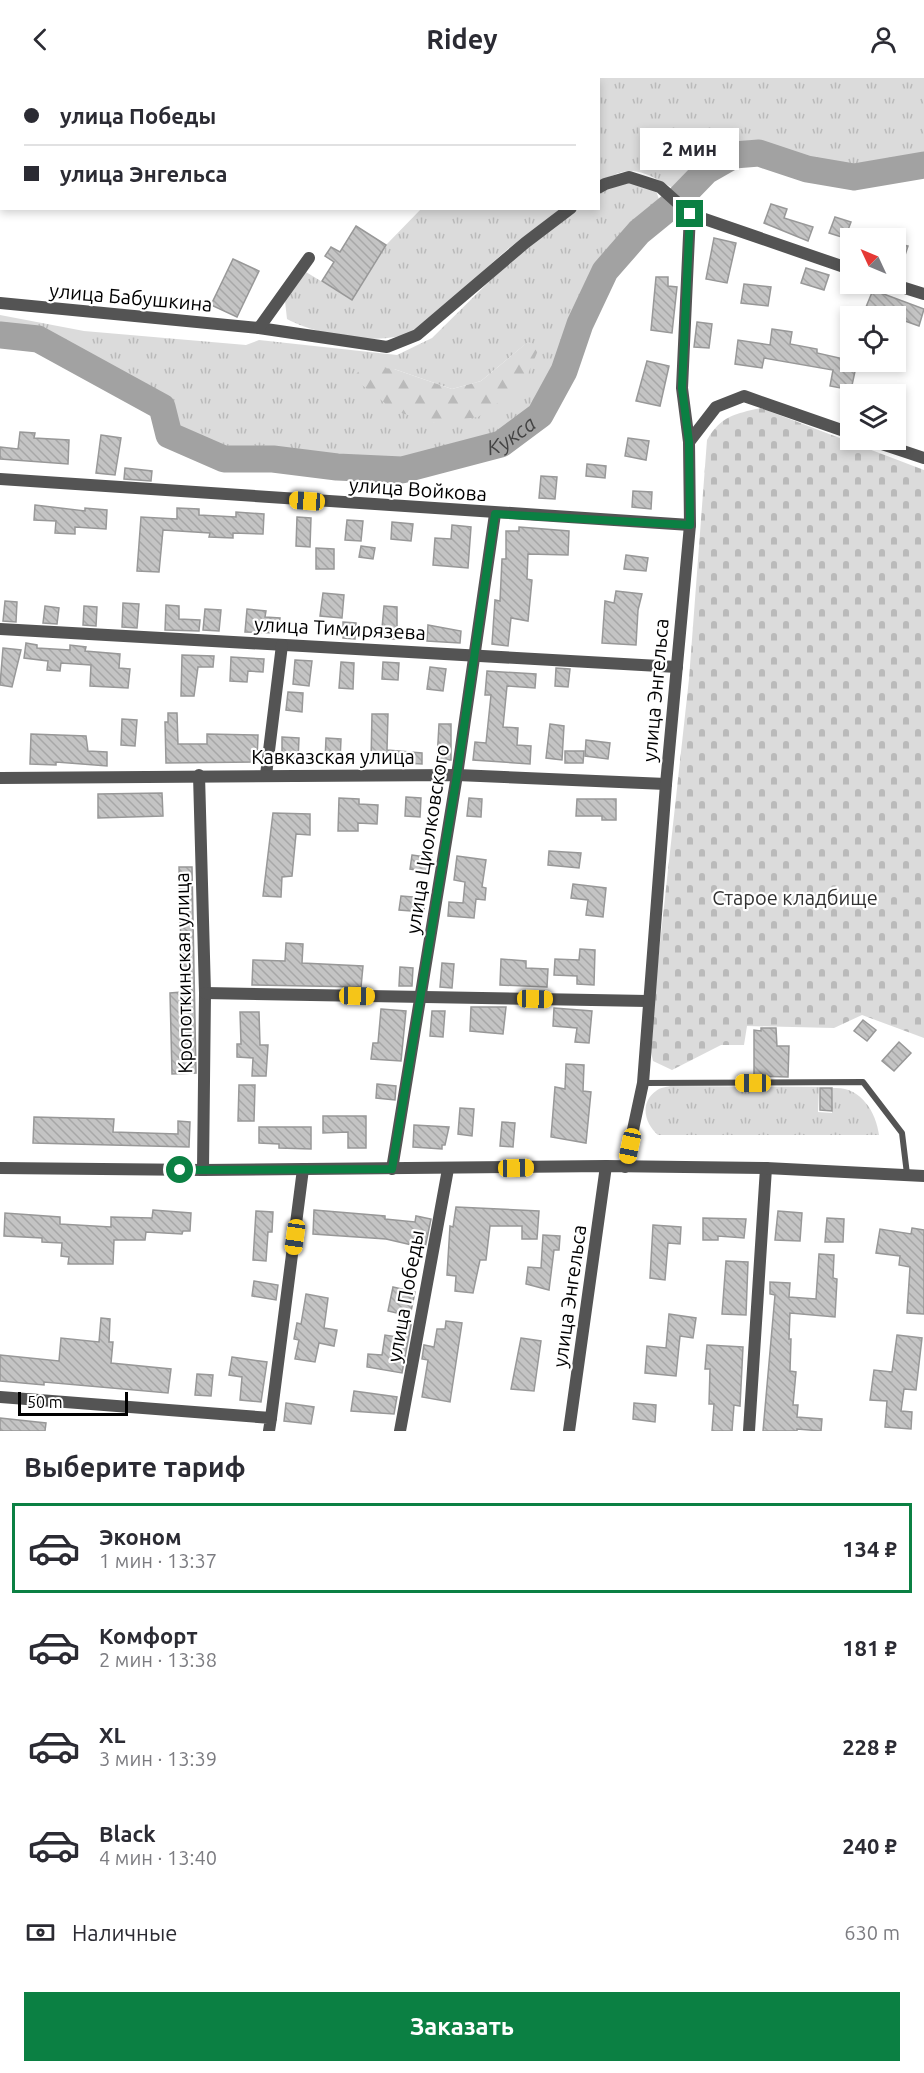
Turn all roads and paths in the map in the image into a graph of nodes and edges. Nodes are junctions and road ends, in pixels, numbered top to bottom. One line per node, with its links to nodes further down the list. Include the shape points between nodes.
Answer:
1 (600, 187): 3 (street, via 630,177 660,187)
2 (568, 210): 9 (street, улица Бабушкина, via 417,335 387,346)
3 (690, 214): 5 (street); 11 (street, улица Энгельса, via 682,388)
4 (309, 258): 9 (street)
5 (840, 266)
6 (906, 288): 7 (street)
7 (924, 294)
8 (0, 303): 9 (street, улица Бабушкина)
9 (259, 328)
10 (840, 430): 11 (street, via 744,396 716,407)
11 (689, 442): 16 (street, улица Энгельса)
12 (900, 450): 13 (street)
13 (924, 458)
14 (0, 479): 15 (street, улица Войкова)
15 (495, 514): 16 (street, улица Войкова); 19 (street, улица Циолковского)
16 (690, 525): 20 (street, улица Энгельса)
17 (0, 629): 18 (street, улица Тимирязева)
18 (282, 645): 19 (street, улица Тимирязева); 22 (street)
19 (474, 655): 20 (street, улица Тимирязева); 23 (street, улица Циолковского)
20 (677, 666): 25 (street, улица Энгельса)
21 (199, 775): 22 (street, Кавказская улица); 24 (street, Кавказская улица); 26 (street, Кропоткинская улица)
22 (266, 775): 23 (street, Кавказская улица)
23 (457, 775): 25 (street, Кавказская улица); 27 (street, улица Циолковского)
24 (0, 778)
25 (666, 784): 28 (street, улица Энгельса)
26 (205, 993): 27 (street); 37 (street, Кропоткинская улица)
27 (422, 998): 28 (street); 35 (street, улица Циолковского)
28 (648, 1001): 29 (street, улица Энгельса)
29 (643, 1083): 31 (street, улица Энгельса); 38 (lane, via 864,1082 902,1133)
30 (606, 1166): 31 (street); 36 (street); 43 (street, улица Энгельса)
31 (625, 1167): 33 (street)
32 (0, 1168): 37 (street)
33 (766, 1168): 38 (street); 44 (street)
34 (303, 1169): 35 (street); 37 (street); 41 (street)
35 (392, 1169): 36 (street)
36 (448, 1169): 42 (street, улица Победы)
37 (203, 1170)
38 (907, 1174): 39 (street)
39 (924, 1176)
40 (0, 1397): 41 (street)
41 (270, 1425)
42 (400, 1431)
43 (570, 1431)
44 (750, 1431)

